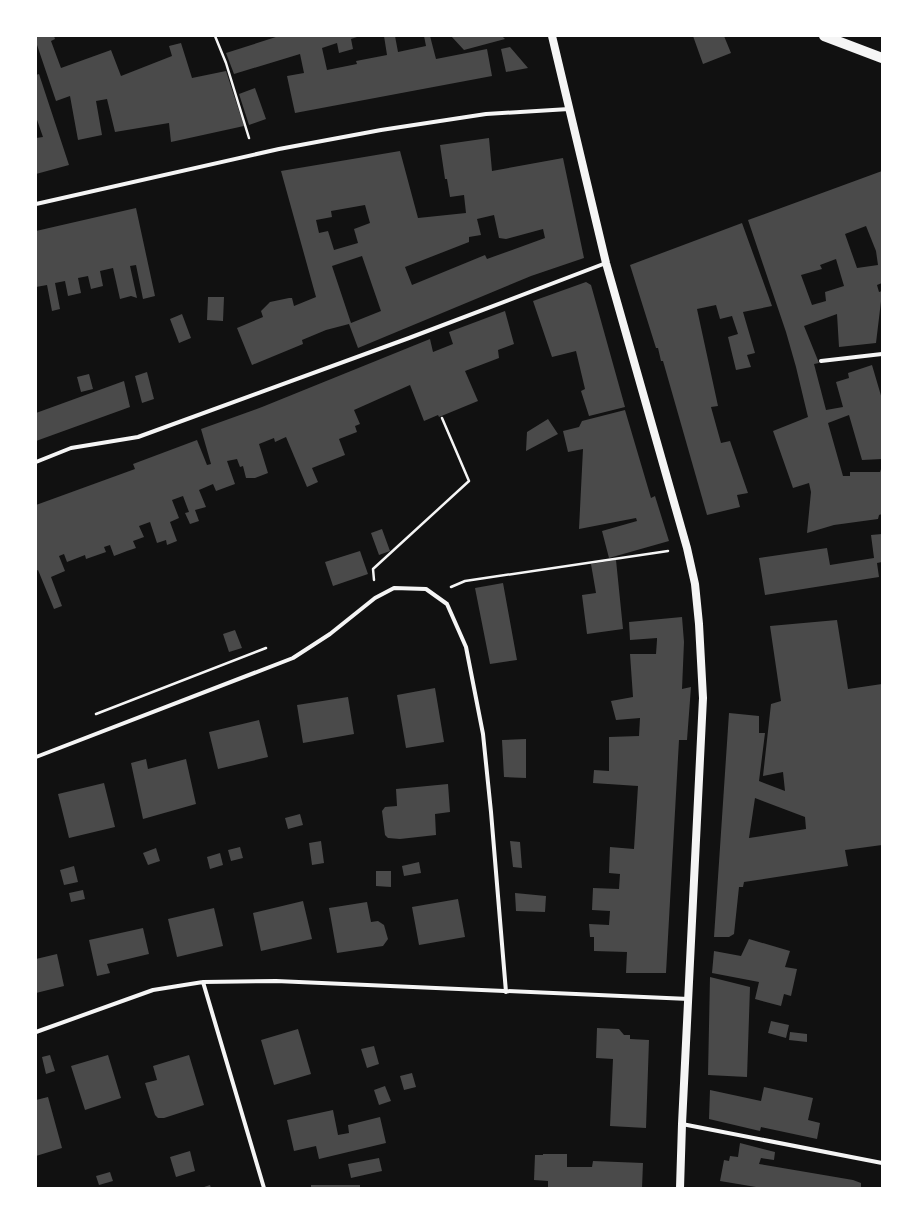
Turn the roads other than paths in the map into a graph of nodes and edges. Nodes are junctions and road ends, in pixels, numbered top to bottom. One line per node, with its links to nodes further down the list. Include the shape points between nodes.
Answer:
1 (552, 36): 4 (main road)
2 (824, 36): 3 (main road)
3 (882, 58)
4 (570, 109): 5 (street, via 486,114 381,130 254,154); 6 (main road)
5 (36, 204)
6 (606, 262): 9 (street, via 409,338 138,437 71,448); 13 (main road, via 695,584 703,698)
7 (882, 354): 8 (street)
8 (821, 361)
9 (36, 462)
10 (36, 758): 12 (street, via 293,658 330,634 375,598 394,588 426,589 447,604 466,647 483,734)
11 (203, 982): 12 (street, via 276,981); 14 (street, via 153,990); 17 (street)
12 (506, 992): 13 (street)
13 (689, 999): 15 (main road)
14 (36, 1032)
15 (682, 1124): 16 (street); 18 (main road)
16 (882, 1164)
17 (264, 1188)
18 (680, 1188)

